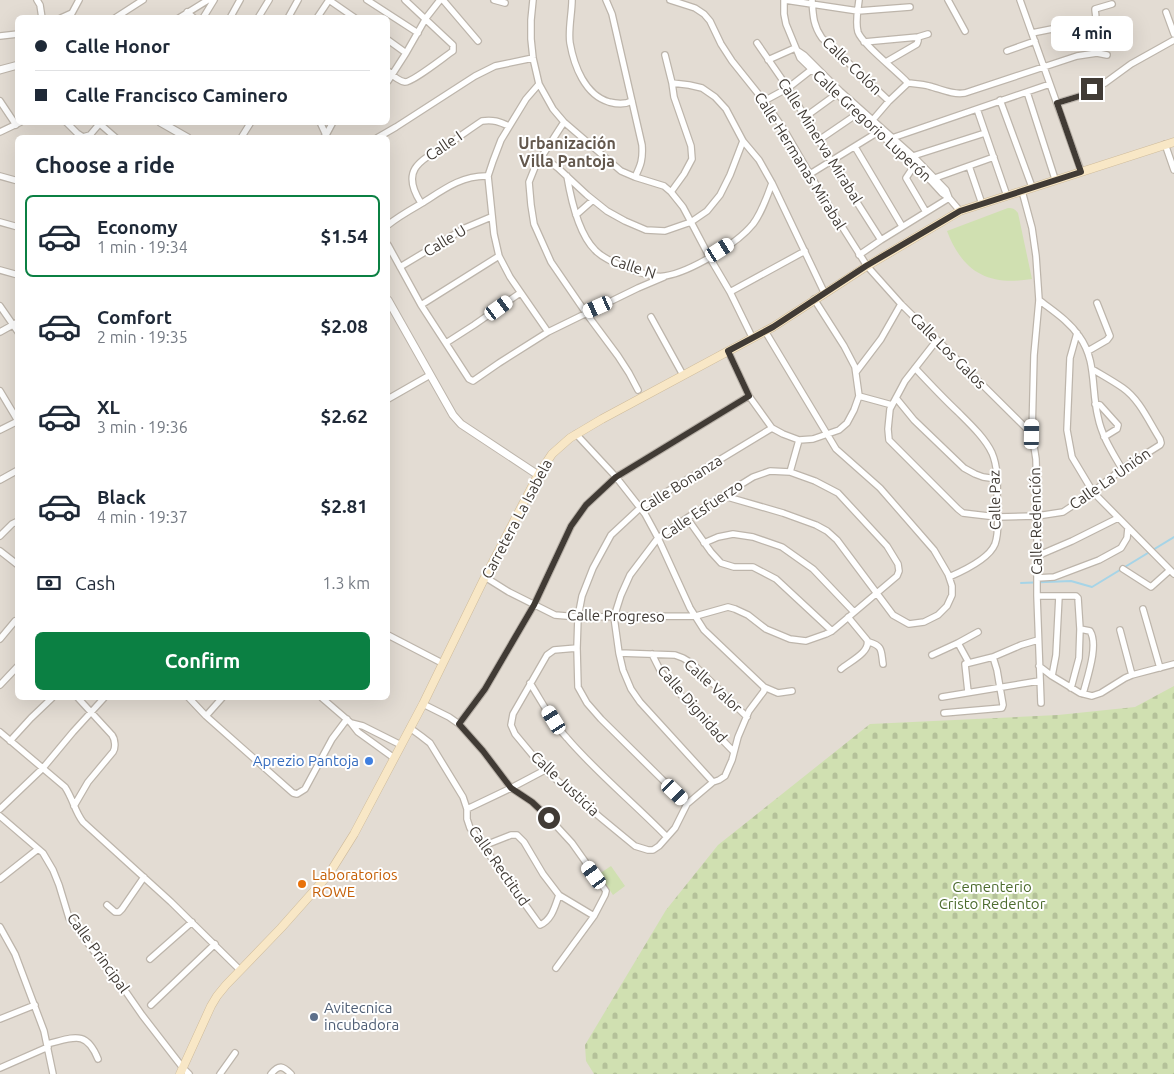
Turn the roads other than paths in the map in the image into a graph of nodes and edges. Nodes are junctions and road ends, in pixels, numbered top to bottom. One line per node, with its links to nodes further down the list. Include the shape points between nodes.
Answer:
1 (37, 0): 29 (street)
2 (78, 0): 30 (street)
3 (143, 0): 31 (street)
4 (208, 0): 26 (street)
5 (214, 0): 34 (street)
6 (240, 0): 35 (street)
7 (269, 0): 36 (street)
8 (298, 0): 37 (street)
9 (329, 0): 38 (street); 39 (street)
10 (367, 0): 42 (street)
11 (406, 0): 40 (street)
12 (441, 0): 40 (street); 51 (street)
13 (494, 0): 23 (street)
14 (533, 0): 60 (street)
15 (572, 0): 77 (street, via 570,41 574,63 584,80 602,100 614,104)
16 (606, 0): 77 (street)
17 (670, 0): 78 (street, Calle Hermanas Mirabal, via 704,14 732,61)
18 (785, 0): 22 (street); 55 (street, Calle Gregorio Luperón, via 786,24)
19 (860, 0): 27 (street)
20 (948, 0): 41 (street)
21 (1020, 0): 43 (street)
22 (812, 2): 27 (street); 79 (street, Calle Colón, via 814,22 822,38)
23 (505, 3)
24 (1112, 4): 43 (street, via 1096,9 1092,21)
25 (910, 7): 27 (street)
26 (187, 12): 32 (street); 33 (street)
27 (858, 12): 53 (street, via 857,26)
28 (1166, 12): 46 (street)
29 (42, 15)
30 (74, 15)
31 (120, 15)
32 (182, 15)
33 (190, 15)
34 (204, 15)
35 (232, 15)
36 (260, 15)
37 (290, 15)
38 (318, 15)
39 (351, 15)
40 (426, 18): 42 (street); 67 (street, via 453,45 453,51 411,80 402,82)
41 (965, 31)
42 (418, 33): 57 (street)
43 (1032, 33): 52 (street)
44 (15, 34): 47 (street)
45 (928, 34): 48 (street)
46 (1174, 34)
47 (0, 36)
48 (918, 38): 53 (street); 62 (street, via 917,44)
49 (1174, 40): 80 (street, via 1080,96)
50 (390, 41): 57 (street)
51 (478, 41)
52 (1035, 41): 56 (street); 64 (street)
53 (864, 42): 62 (street)
54 (758, 43): 61 (street, Calle Minerva Mirabal)
55 (797, 50): 61 (street); 66 (street, Calle Gregorio Luperón); 73 (street, Calle Gregorio Luperón)
56 (1007, 51)
57 (406, 53): 67 (street)
58 (665, 54): 68 (street)
59 (1108, 55): 64 (street, via 1078,56)
60 (533, 58): 70 (street); 100 (street, via 496,66 475,76)
61 (768, 60): 72 (street, Calle Minerva Mirabal)
62 (886, 62): 69 (street)
63 (15, 66): 65 (street)
64 (1044, 67): 69 (street, via 958,94); 71 (street)
65 (0, 70)
66 (812, 70): 72 (street); 73 (street, Calle Gregorio Luperón)
67 (390, 73)
68 (672, 83): 103 (street, via 690,84 715,97 726,109); 126 (street, via 692,159)
69 (908, 83): 79 (street)
70 (539, 84): 86 (street); 92 (street)
71 (1050, 84): 74 (street); 80 (street)
72 (788, 88): 78 (street); 83 (street, Calle Minerva Mirabal)
73 (838, 92): 82 (street, Calle Gregorio Luperón); 83 (street)
74 (1027, 92): 75 (street); 121 (street)
75 (1000, 100): 81 (street); 124 (street)
76 (0, 101): 84 (street)
77 (632, 101): 119 (street, via 643,156)
78 (764, 101): 115 (street, Calle Hermanas Mirabal)
79 (889, 101): 85 (street)
80 (1057, 103): 114 (street)
81 (976, 109): 95 (street); 101 (street)
82 (860, 112): 85 (street, Calle Gregorio Luperón); 102 (street)
83 (805, 117): 102 (street, Calle Minerva Mirabal)
84 (15, 119)
85 (871, 121): 94 (street, Calle Gregorio Luperón); 101 (street, Calle Gregorio Luperón)
86 (564, 122): 107 (street); 119 (street, via 621,170)
87 (17, 125): 93 (street)
88 (69, 125): 96 (street)
89 (99, 125): 97 (street)
90 (103, 125): 98 (street)
91 (165, 125): 99 (street)
92 (509, 126): 117 (street); 130 (street, Calle I, via 499,121 482,121 416,166 412,182)
93 (0, 132)
94 (878, 132): 106 (street); 111 (street, Calle Gregorio Luperón)
95 (985, 132): 108 (street); 109 (street)
96 (80, 135)
97 (90, 135)
98 (113, 135)
99 (183, 135)
100 (383, 135)
101 (892, 138): 108 (street, Calle Gregorio Luperón)
102 (819, 140): 110 (street, Calle Minerva Mirabal)
103 (743, 142): 123 (street, via 759,160); 137 (street, via 720,195 707,211)
104 (1174, 142): 105 (main road, Carretera La Isabela)
105 (1165, 144): 113 (street); 114 (main road, Carretera La Isabela)
106 (855, 146): 110 (street); 140 (street)
107 (542, 156): 118 (street); 162 (street, via 530,182 534,224 551,262)
108 (913, 156): 120 (street, Calle Gregorio Luperón)
109 (994, 157): 112 (street); 127 (street)
110 (831, 161): 115 (street); 141 (street, Calle Minerva Mirabal)
111 (914, 166): 128 (street, Calle Gregorio Luperón); 133 (street, via 906,178)
112 (969, 166): 120 (street); 131 (street)
113 (1174, 170)
114 (1081, 172): 121 (main road, Carretera La Isabela)
115 (810, 174): 144 (street, Calle Hermanas Mirabal)
116 (0, 176): 122 (street)
117 (488, 176): 130 (street, via 464,179); 135 (street)
118 (567, 176): 129 (street); 134 (street, Calle N)
119 (635, 177): 126 (street, via 664,186)
120 (935, 178): 128 (street, Calle Gregorio Luperón)
121 (1055, 179): 124 (main road, Carretera La Isabela)
122 (15, 180)
123 (772, 183): 143 (street); 146 (street, Calle N, via 753,224 736,241)
124 (1032, 188): 125 (main road, Carretera La Isabela)
125 (1022, 191): 127 (main road, Carretera La Isabela); 156 (street, Calle Redención, via 1032,228)
126 (671, 192): 137 (street)
127 (1007, 196): 131 (main road, Carretera La Isabela)
128 (949, 198): 132 (street, Calle Gregorio Luperón); 133 (street)
129 (593, 200): 134 (street); 137 (street, via 625,221 646,230 665,231)
130 (422, 203): 138 (street)
131 (982, 204): 132 (main road, Carretera La Isabela)
132 (960, 211): 147 (main road, Carretera La Isabela)
133 (926, 212): 140 (street)
134 (576, 215): 151 (street, Calle N, via 585,238 607,259)
135 (491, 217): 145 (street); 148 (street, Calle U, via 465,228)
136 (0, 222): 139 (street)
137 (691, 222): 146 (street)
138 (390, 224)
139 (15, 226)
140 (902, 226): 141 (street)
141 (881, 240): 144 (street)
142 (390, 249): 148 (street)
143 (805, 251): 152 (street); 153 (street)
144 (859, 255): 147 (street, Calle Hermanas Mirabal)
145 (499, 256): 154 (street); 160 (street)
146 (710, 258): 151 (street, Calle N); 152 (street)
147 (866, 266): 153 (main road, Carretera La Isabela); 159 (street, Calle Los Galos)
148 (400, 267): 160 (street)
149 (0, 270): 150 (street)
150 (15, 273)
151 (664, 277): 162 (street)
152 (730, 292): 169 (street)
153 (824, 292): 155 (main road, Carretera La Isabela)
154 (520, 293): 167 (street); 171 (street)
155 (814, 300): 165 (main road, Carretera La Isabela); 176 (street, via 844,346)
156 (1039, 300): 168 (street); 193 (street, Calle Redención)
157 (1097, 303): 173 (street, via 1110,336)
158 (390, 304): 177 (street)
159 (901, 304): 170 (street, Calle Los Galos); 176 (street, via 881,339)
160 (421, 305): 171 (street)
161 (0, 306): 164 (street)
162 (586, 313): 167 (street); 179 (street)
163 (652, 317): 178 (street)
164 (15, 323): 166 (street)
165 (765, 330): 169 (main road, Carretera La Isabela); 192 (street)
166 (0, 332)
167 (548, 332): 171 (street, via 474,380 469,379)
168 (1078, 334): 173 (street); 203 (street, via 1070,358 1067,430 1072,457)
169 (752, 337): 172 (main road, Carretera La Isabela)
170 (937, 340): 174 (street, Calle La Unión); 193 (street, Calle Los Galos)
171 (446, 343)
172 (728, 351): 178 (main road, Carretera La Isabela); 182 (street)
173 (1088, 351): 175 (street)
174 (915, 368): 184 (street, Calle La Unión); 201 (street, Calle Paz, via 985,442 996,466)
175 (1092, 369): 185 (street); 196 (street, Calle La Unión, via 1124,388 1139,405 1161,443)
176 (856, 372): 183 (street)
177 (430, 375): 181 (street); 199 (street, via 461,424)
178 (683, 375): 191 (main road, Carretera La Isabela)
179 (638, 390)
180 (0, 391): 187 (street)
181 (390, 395)
182 (749, 396): 189 (street); 200 (street)
183 (859, 396): 186 (street); 192 (street, via 847,423)
184 (896, 398): 186 (street, Calle La Unión); 201 (street, via 964,468)
185 (1095, 404): 194 (street); 194 (street, via 1100,405 1118,425)
186 (892, 405): 207 (street, Calle La Unión, via 888,430 892,445 963,513)
187 (15, 416)
188 (15, 422): 190 (street)
189 (772, 428): 195 (street); 205 (street, Calle Bonanza)
190 (0, 430)
191 (576, 434): 199 (main road, Carretera La Isabela, via 552,454); 200 (street)
192 (827, 434): 195 (street); 222 (street, via 836,449 880,488 934,550)
193 (1032, 434): 206 (street, Calle Redención, via 1036,458)
194 (1104, 437): 196 (street)
195 (799, 440): 198 (street)
196 (1122, 470): 203 (street, Calle La Unión)
197 (15, 472): 202 (street)
198 (790, 472): 204 (street, Calle Esfuerzo, via 770,471 753,477); 219 (street, Calle Esfuerzo, via 838,493 887,546)
199 (538, 474): 221 (main road, Carretera La Isabela)
200 (616, 477): 205 (street); 227 (street, via 586,505 571,526)
201 (997, 479): 207 (street, Calle Paz)
202 (0, 480)
203 (1093, 492): 206 (street, Calle La Unión, via 1063,512); 209 (street)
204 (724, 496): 208 (street, Calle Esfuerzo); 224 (street, via 783,513 827,531)
205 (640, 508): 213 (street); 231 (street, Calle Bonanza, via 611,535 582,596)
206 (1037, 516): 207 (street, Calle La Unión); 216 (street, Calle Redención)
207 (998, 517): 222 (street, Calle Paz, via 991,551)
208 (687, 518): 213 (street, Calle Esfuerzo); 214 (street)
209 (1118, 518): 211 (street); 216 (street)
210 (15, 522): 212 (street)
211 (1128, 528): 220 (street); 223 (street, via 1121,548 1099,560)
212 (0, 536)
213 (658, 538): 230 (street); 232 (street, Calle Esfuerzo, via 630,574)
214 (704, 543): 229 (street, via 733,534 782,547 813,568); 237 (street, via 721,563 753,567 776,579)
215 (0, 551): 217 (street)
216 (1037, 556): 223 (street, Calle Redención)
217 (15, 563)
218 (1123, 569): 220 (street, via 1151,587)
219 (899, 571): 224 (street, Calle Progreso)
220 (1172, 572)
221 (485, 577): 227 (street, Calle Progreso); 249 (main road, Carretera La Isabela)
222 (949, 577): 224 (street, via 952,596 948,606 924,622 909,624 900,620)
223 (1037, 580): 225 (street, Calle Redención)
224 (876, 593): 229 (street, Calle Progreso)
225 (1037, 594): 226 (street); 241 (street, Calle Redención)
226 (1058, 596): 235 (street, via 1077,596); 258 (street)
227 (534, 605): 231 (street, Calle Progreso, via 555,615); 282 (street, via 485,689)
228 (1143, 609): 255 (street)
229 (854, 612): 233 (street, Calle Progreso)
230 (696, 616): 232 (street, Calle Progreso); 237 (street, Calle Progreso, via 735,608 766,629 790,639 806,641); 262 (street, via 704,630)
231 (578, 617): 232 (street, Calle Progreso); 244 (street, Calle Bonanza)
232 (614, 617): 245 (street, Calle Esfuerzo)
233 (848, 617): 237 (street, Calle Progreso); 242 (street)
234 (15, 621): 240 (street)
235 (1080, 629): 264 (street, via 1079,658); 267 (street, via 1090,631 1094,644)
236 (1120, 630): 257 (street)
237 (832, 631)
238 (978, 632): 243 (street)
239 (390, 636): 249 (street)
240 (0, 639)
241 (1038, 640): 248 (street); 253 (street, Calle Redención)
242 (869, 642): 251 (street, via 882,651); 254 (street, via 865,651)
243 (958, 643): 247 (street); 250 (street)
244 (577, 648): 260 (street, Calle Justicia, via 554,650 546,655); 293 (street, Calle Bonanza, via 578,687 587,703)
245 (619, 653): 246 (street, Calle Valor); 291 (street, Calle Esfuerzo, via 631,690)
246 (652, 654): 280 (street, Calle Valor, via 675,655 693,664); 287 (street, Calle Dignidad, via 661,672)
247 (932, 655)
248 (993, 656): 250 (street); 263 (street)
249 (442, 663): 276 (main road, Carretera La Isabela)
250 (969, 663): 266 (street, via 964,665)
251 (883, 664)
252 (1174, 664): 255 (street)
253 (1039, 666): 258 (street); 259 (street, Calle Redención)
254 (841, 668)
255 (1160, 668): 257 (street)
256 (15, 669): 261 (street)
257 (1132, 675): 267 (street, via 1101,693)
258 (1052, 676): 264 (street)
259 (1039, 681): 263 (street); 275 (street, Calle Redención)
260 (530, 683): 290 (street, Calle Justicia, via 512,714 511,725); 298 (street, via 566,737)
261 (0, 685)
262 (764, 687): 265 (street, via 778,693); 280 (street)
263 (1001, 687): 266 (street); 278 (street, via 1001,708)
264 (1072, 688): 267 (street)
265 (792, 691)
266 (968, 692): 268 (street)
267 (1083, 694)
268 (942, 697)
269 (50, 700): 285 (street)
270 (80, 700): 277 (street)
271 (102, 700): 277 (street)
272 (191, 700): 279 (street)
273 (220, 700): 279 (street)
274 (324, 700): 281 (street)
275 (1041, 703)
276 (423, 704): 282 (street); 283 (main road, Carretera La Isabela)
277 (91, 711): 289 (street); 294 (street, via 114,736 115,749 88,782)
278 (944, 713)
279 (206, 716): 281 (street, via 289,791 297,794 305,789 332,739)
280 (747, 717): 287 (street)
281 (349, 721): 286 (street); 288 (street, via 358,732)
282 (459, 724): 292 (street)
283 (410, 728): 286 (main road, Carretera La Isabela); 296 (street, Calle Rectitud, via 430,743)
284 (0, 732): 285 (street)
285 (10, 741): 289 (street)
286 (401, 745): 288 (main road, Carretera La Isabela)
287 (734, 752): 291 (street, via 725,776)
288 (394, 758): 313 (main road, Carretera La Isabela, via 329,874)
289 (43, 768): 294 (street, via 66,787); 295 (street)
290 (545, 770): 292 (street); 298 (street, Calle Justicia, via 635,846 653,850)
291 (713, 782): 293 (street)
292 (511, 788): 296 (street); 305 (street, via 549,818 572,843 606,891)
293 (688, 804): 298 (street, via 675,828)
294 (74, 806): 301 (street, via 78,817)
295 (0, 809)
296 (467, 809): 299 (street, Calle Rectitud, via 470,828)
297 (0, 816): 300 (street, Calle Principal)
298 (666, 836)
299 (484, 846): 303 (street, via 517,835); 303 (street, Calle Rectitud, via 540,925 550,917)
300 (38, 849): 302 (street); 321 (street, Calle Principal, via 53,870 69,918)
301 (144, 877): 304 (street, via 119,912); 306 (street)
302 (0, 879)
303 (559, 895): 305 (street)
304 (106, 905)
305 (594, 916): 312 (street)
306 (192, 922): 310 (street); 311 (street)
307 (0, 927): 308 (street)
308 (6, 938): 309 (street); 314 (street)
309 (0, 942)
310 (214, 944): 313 (street); 315 (street)
311 (150, 959)
312 (556, 968)
313 (240, 970): 321 (main road, Carretera La Isabela, via 211,1006)
314 (35, 1005): 316 (street); 317 (street)
315 (151, 1005)
316 (0, 1019)
317 (48, 1046): 319 (street, via 80,1038 88,1042); 320 (street); 322 (street)
318 (235, 1053): 323 (street)
319 (98, 1059)
320 (0, 1068)
321 (184, 1072)
322 (53, 1074)
323 (220, 1074)
324 (271, 1074): 325 (street, via 280,1067)
325 (291, 1074)

